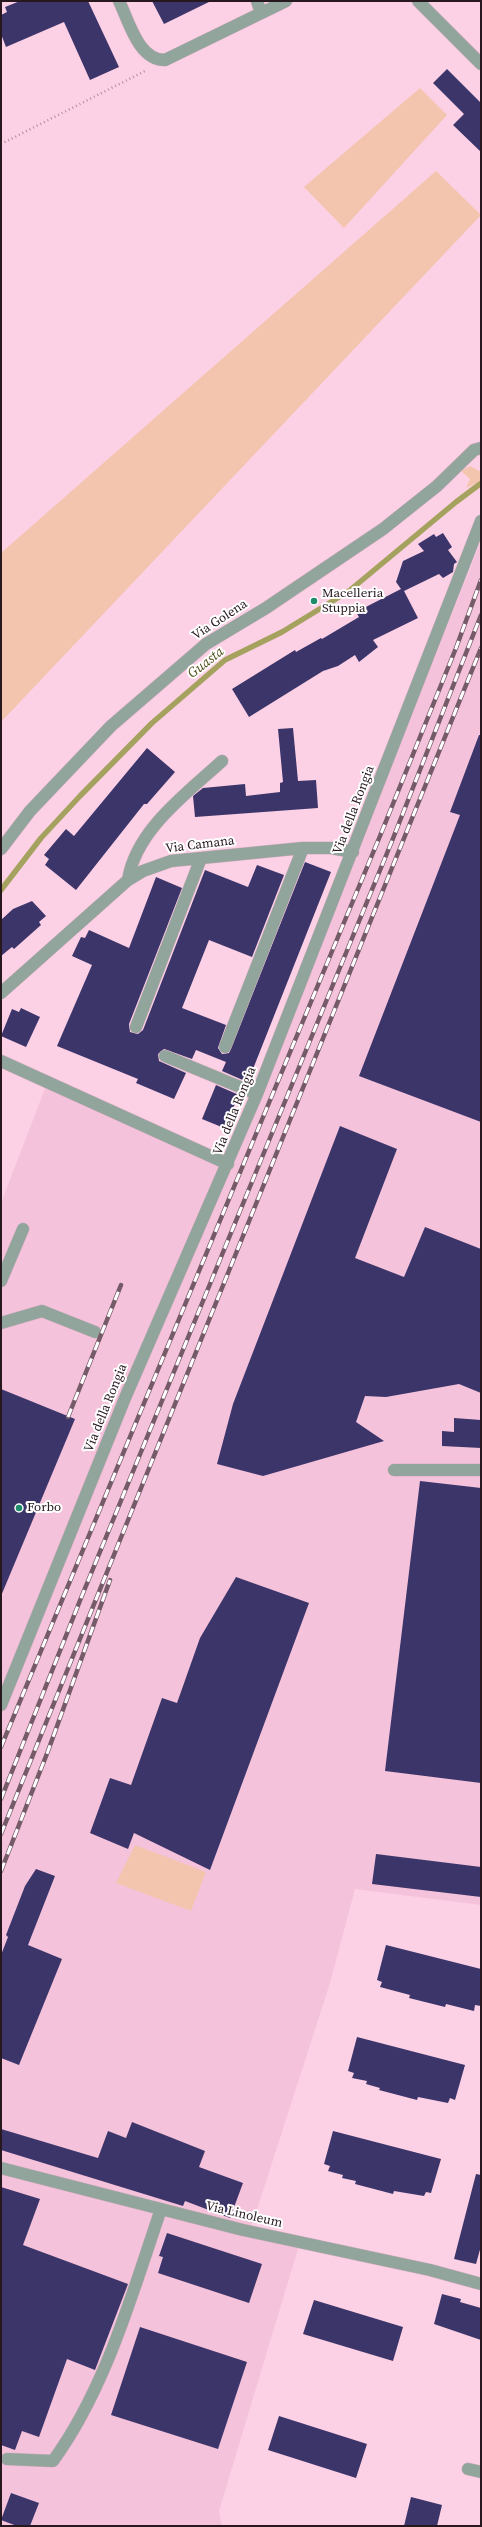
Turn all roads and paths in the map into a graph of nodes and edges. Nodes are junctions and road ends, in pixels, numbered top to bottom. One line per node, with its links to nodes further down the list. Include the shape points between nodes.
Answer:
1 (119, 1): 6 (street, via 142,49)
2 (257, 1): 5 (street)
3 (286, 1): 5 (street)
4 (418, 1): 7 (street)
5 (260, 13): 6 (street, via 164,60)
6 (157, 60): 8 (path, via 138,77)
7 (481, 64)
8 (1, 144)
9 (481, 448): 13 (street, Via Golena, via 474,450 436,486 383,529 266,608 206,644 111,726 30,811)
10 (481, 521): 14 (street, Via della Rongia)
11 (222, 761): 16 (street, via 145,837 130,864)
12 (303, 848): 14 (street, Via Camana, via 331,848); 15 (street, Via Camana); 19 (street)
13 (1, 849)
14 (353, 852): 22 (street, Via della Rongia)
15 (201, 858): 16 (street, Via Camana, via 157,865); 18 (street)
16 (128, 880): 17 (street, Via Camana)
17 (1, 993)
18 (136, 1027)
19 (225, 1047)
20 (166, 1056): 22 (street)
21 (1, 1061): 23 (street)
22 (257, 1094): 23 (street, Via della Rongia)
23 (228, 1164): 30 (street, Via della Rongia, via 125,1398)
24 (23, 1229): 25 (street)
25 (1, 1281)
26 (1, 1323): 27 (street, via 42,1312)
27 (95, 1332)
28 (394, 1470): 29 (street)
29 (481, 1470)
30 (1, 1705)
31 (1, 2168): 32 (street, Via Linoleum)
32 (161, 2209): 33 (street, Via Linoleum); 34 (street, via 108,2356 73,2433 53,2461)
33 (481, 2284)
34 (6, 2459)
35 (468, 2469): 36 (street)
36 (481, 2472)

